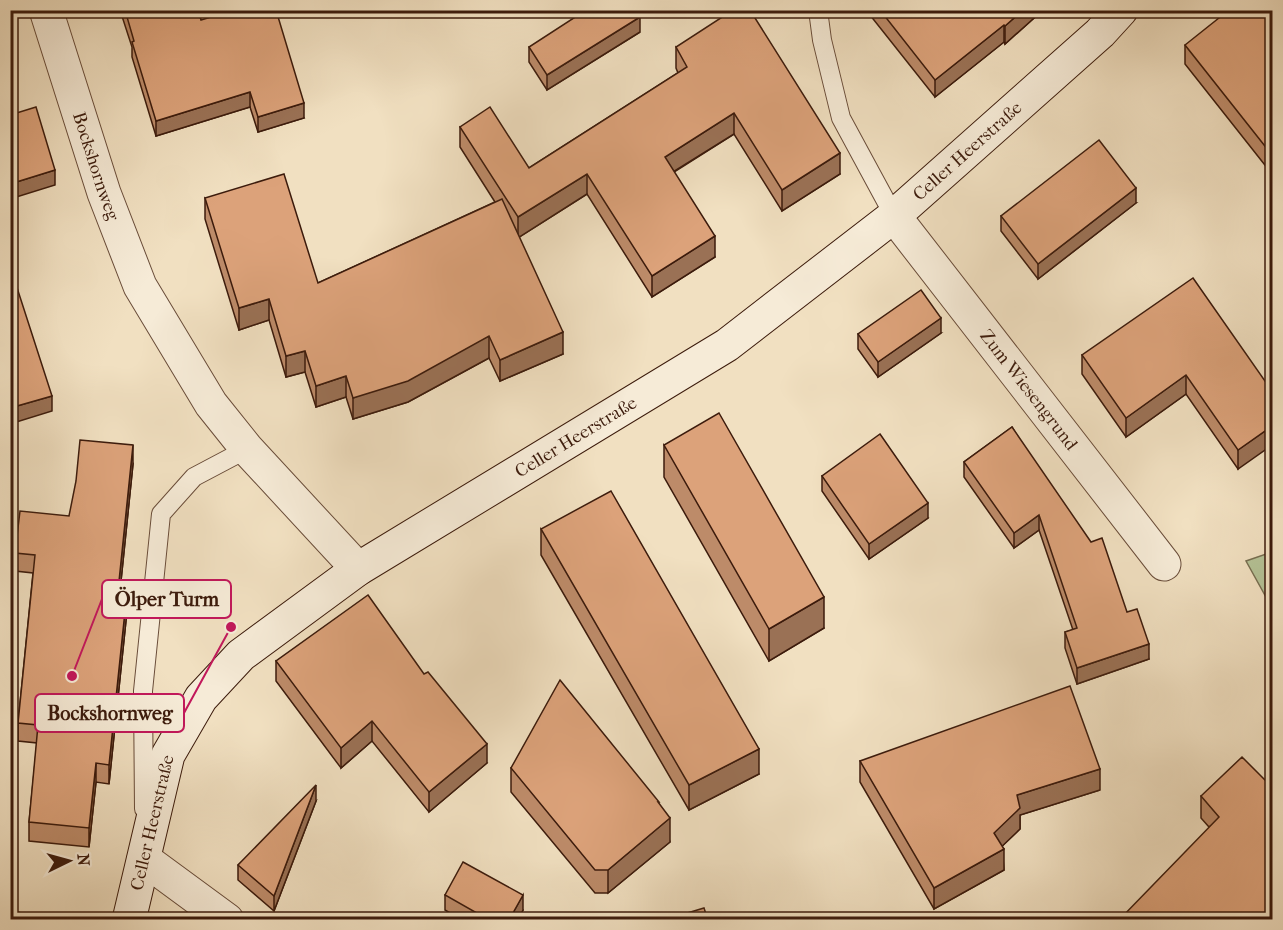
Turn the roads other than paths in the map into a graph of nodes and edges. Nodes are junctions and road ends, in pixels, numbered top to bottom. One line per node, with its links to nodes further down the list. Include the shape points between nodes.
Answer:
1 (46, 10): 5 (main road, Bockshornweg, via 104,193 140,285 211,404)
2 (818, 10): 4 (lane, via 841,118)
3 (1121, 10): 4 (main road, Celler Heerstraße)
4 (894, 216): 6 (main road, Zum Wiesengrund); 7 (main road, Celler Heerstraße, via 728,345)
5 (247, 449): 7 (main road, Bockshornweg); 8 (lane, via 194,477 161,514 143,691)
6 (1164, 564)
7 (358, 569): 8 (main road, Celler Heerstraße, via 241,655 201,698 168,755)
8 (144, 859): 9 (main road, Celler Heerstraße); 10 (main road)
9 (129, 920)
10 (227, 920)

